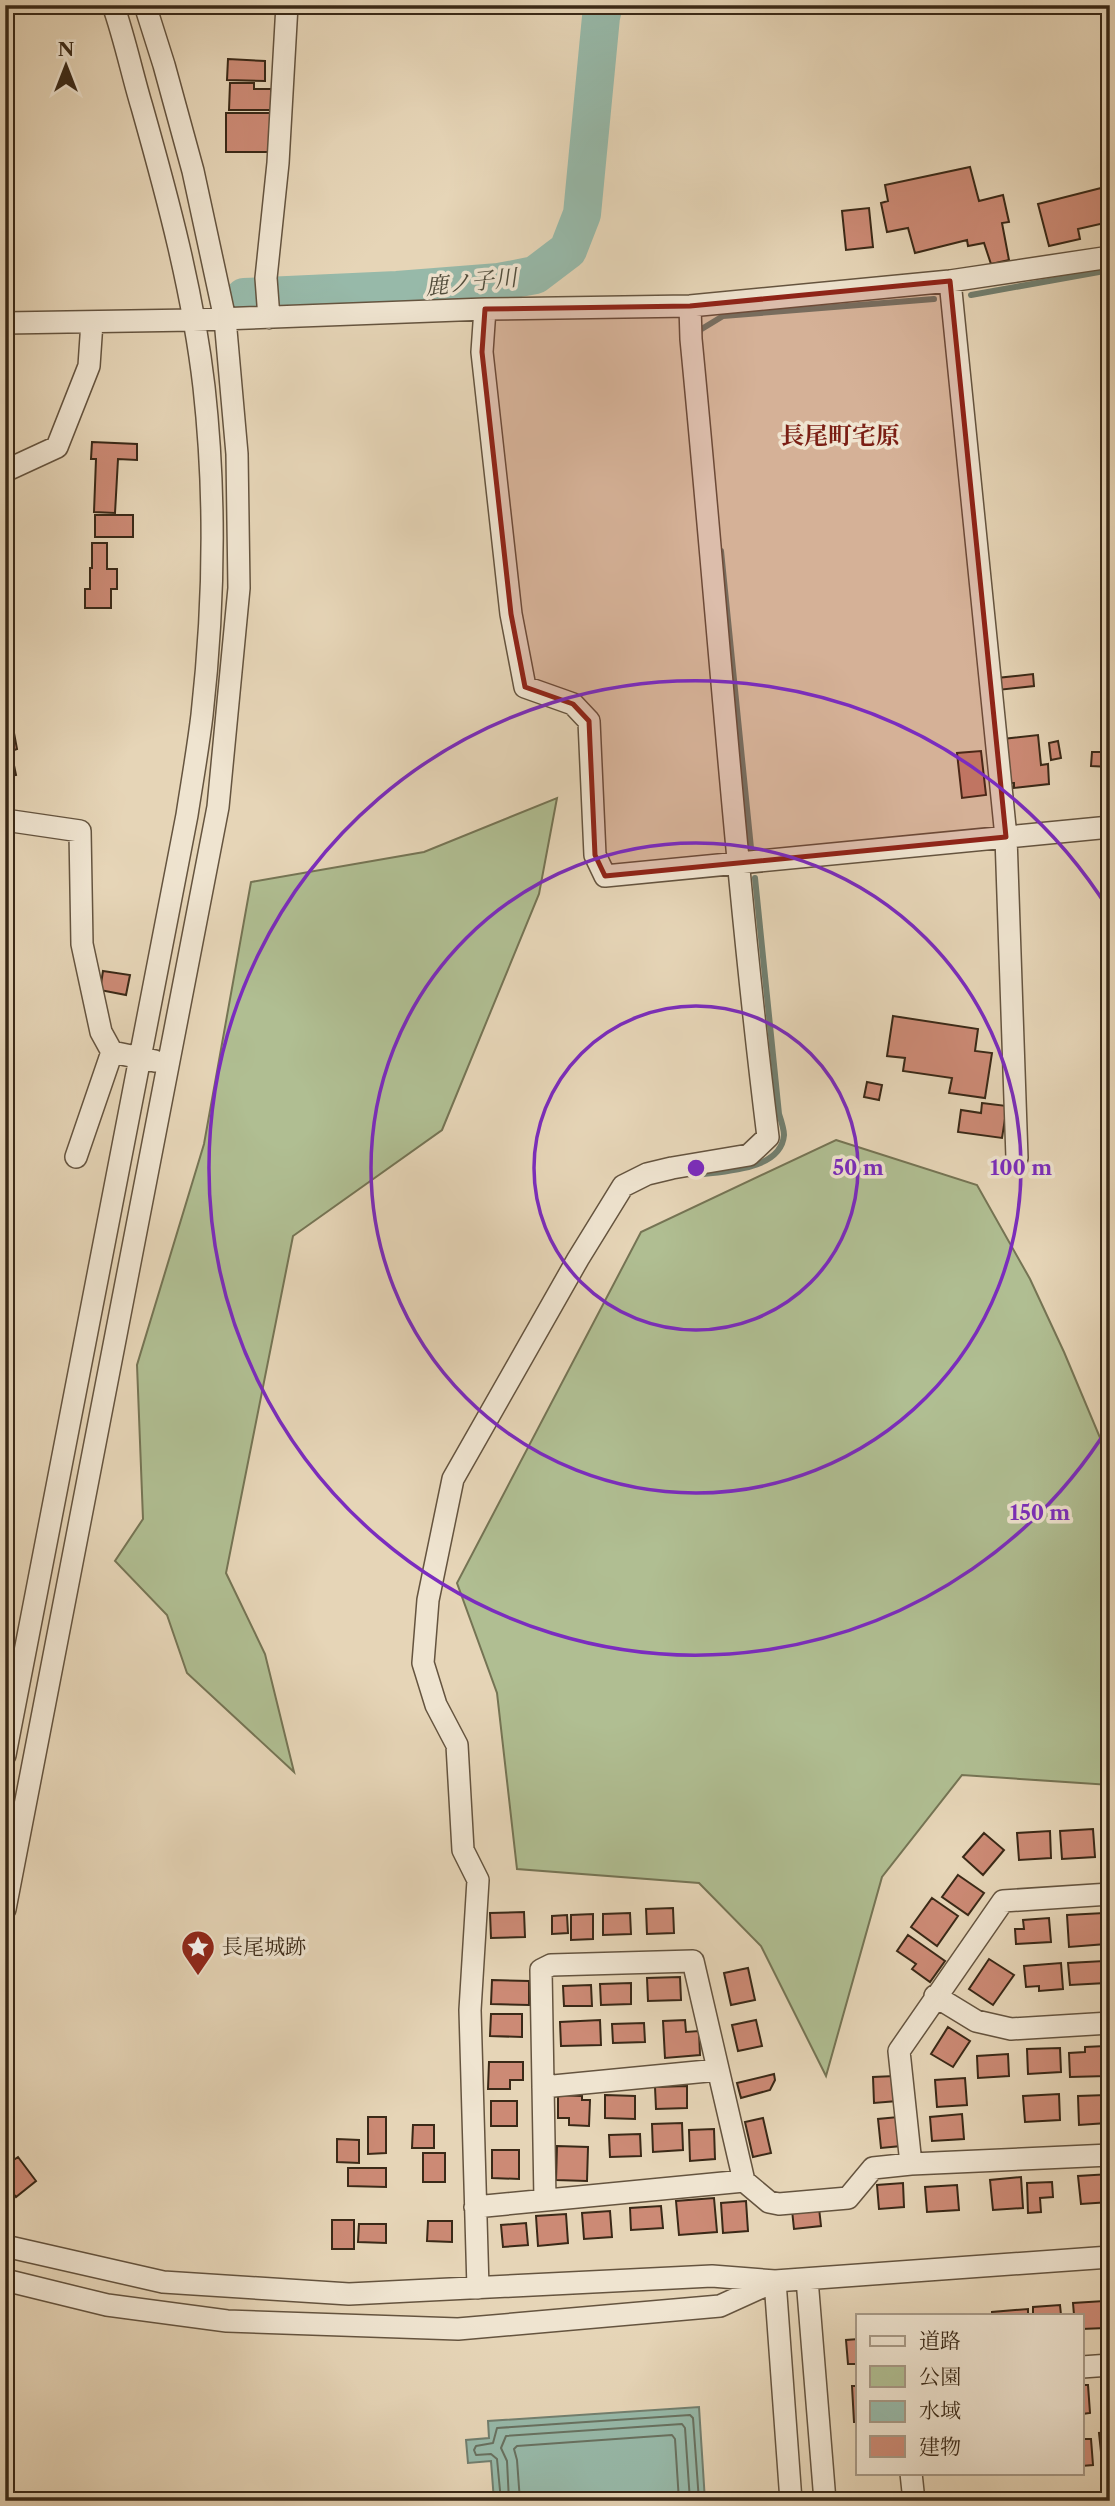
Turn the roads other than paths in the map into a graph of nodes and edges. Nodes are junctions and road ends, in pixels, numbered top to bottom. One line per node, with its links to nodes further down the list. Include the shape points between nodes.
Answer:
1 (113, 5): 10 (street, via 160,168)
2 (145, 5): 9 (street, via 193,171)
3 (287, 5): 8 (street, via 266,278)
4 (1110, 257): 5 (street)
5 (950, 281): 6 (street); 16 (street)
6 (690, 306): 7 (street); 17 (street)
7 (485, 309): 8 (street); 17 (street, via 482,352 511,614 525,687 573,704 589,721 595,855 605,876)
8 (268, 310): 9 (street)
9 (225, 319): 10 (street); 20 (street, via 237,454 239,588 218,807)
10 (193, 320): 11 (street); 19 (street, via 204,386 212,536 202,716)
11 (92, 322): 12 (street); 13 (street, via 89,366 57,447)
12 (5, 323)
13 (5, 471)
14 (5, 820): 18 (street, via 80,831 82,944 101,1032)
15 (1110, 827): 16 (street)
16 (1006, 836): 17 (street); 22 (street)
17 (740, 861): 34 (street, via 768,1137 749,1155 671,1168 623,1186 453,1479 428,1600 423,1663 436,1705 457,1745 463,1850 478,1880 470,2010)
18 (112, 1052): 19 (street); 21 (street)
19 (141, 1058): 20 (street); 23 (street)
20 (167, 1063): 25 (street)
21 (76, 1157)
22 (1017, 1158)
23 (5, 1755)
24 (1110, 1894): 26 (street, via 1003,1901)
25 (5, 1909)
26 (936, 1996): 27 (street, via 976,2021 1011,2029); 31 (street, via 899,2051)
27 (1110, 2023)
28 (718, 2070): 29 (street); 29 (street, via 693,1961 551,1965 541,1970); 32 (street)
29 (543, 2087): 33 (street)
30 (1110, 2155): 31 (street)
31 (911, 2164): 32 (street, via 873,2168 848,2198 779,2204 769,2202)
32 (744, 2181): 33 (street)
33 (545, 2200): 34 (street)
34 (475, 2207): 40 (street)
35 (5, 2246): 40 (street, via 163,2282 349,2294)
36 (1110, 2257): 37 (street)
37 (807, 2279): 39 (street); 45 (street)
38 (5, 2280): 39 (street, via 107,2305 227,2321 458,2329 720,2306)
39 (775, 2281): 40 (street, via 712,2276); 44 (street)
40 (478, 2288)
41 (1110, 2365): 42 (street)
42 (1084, 2367)
43 (911, 2474): 46 (street)
44 (791, 2501)
45 (825, 2501)
46 (914, 2501)

